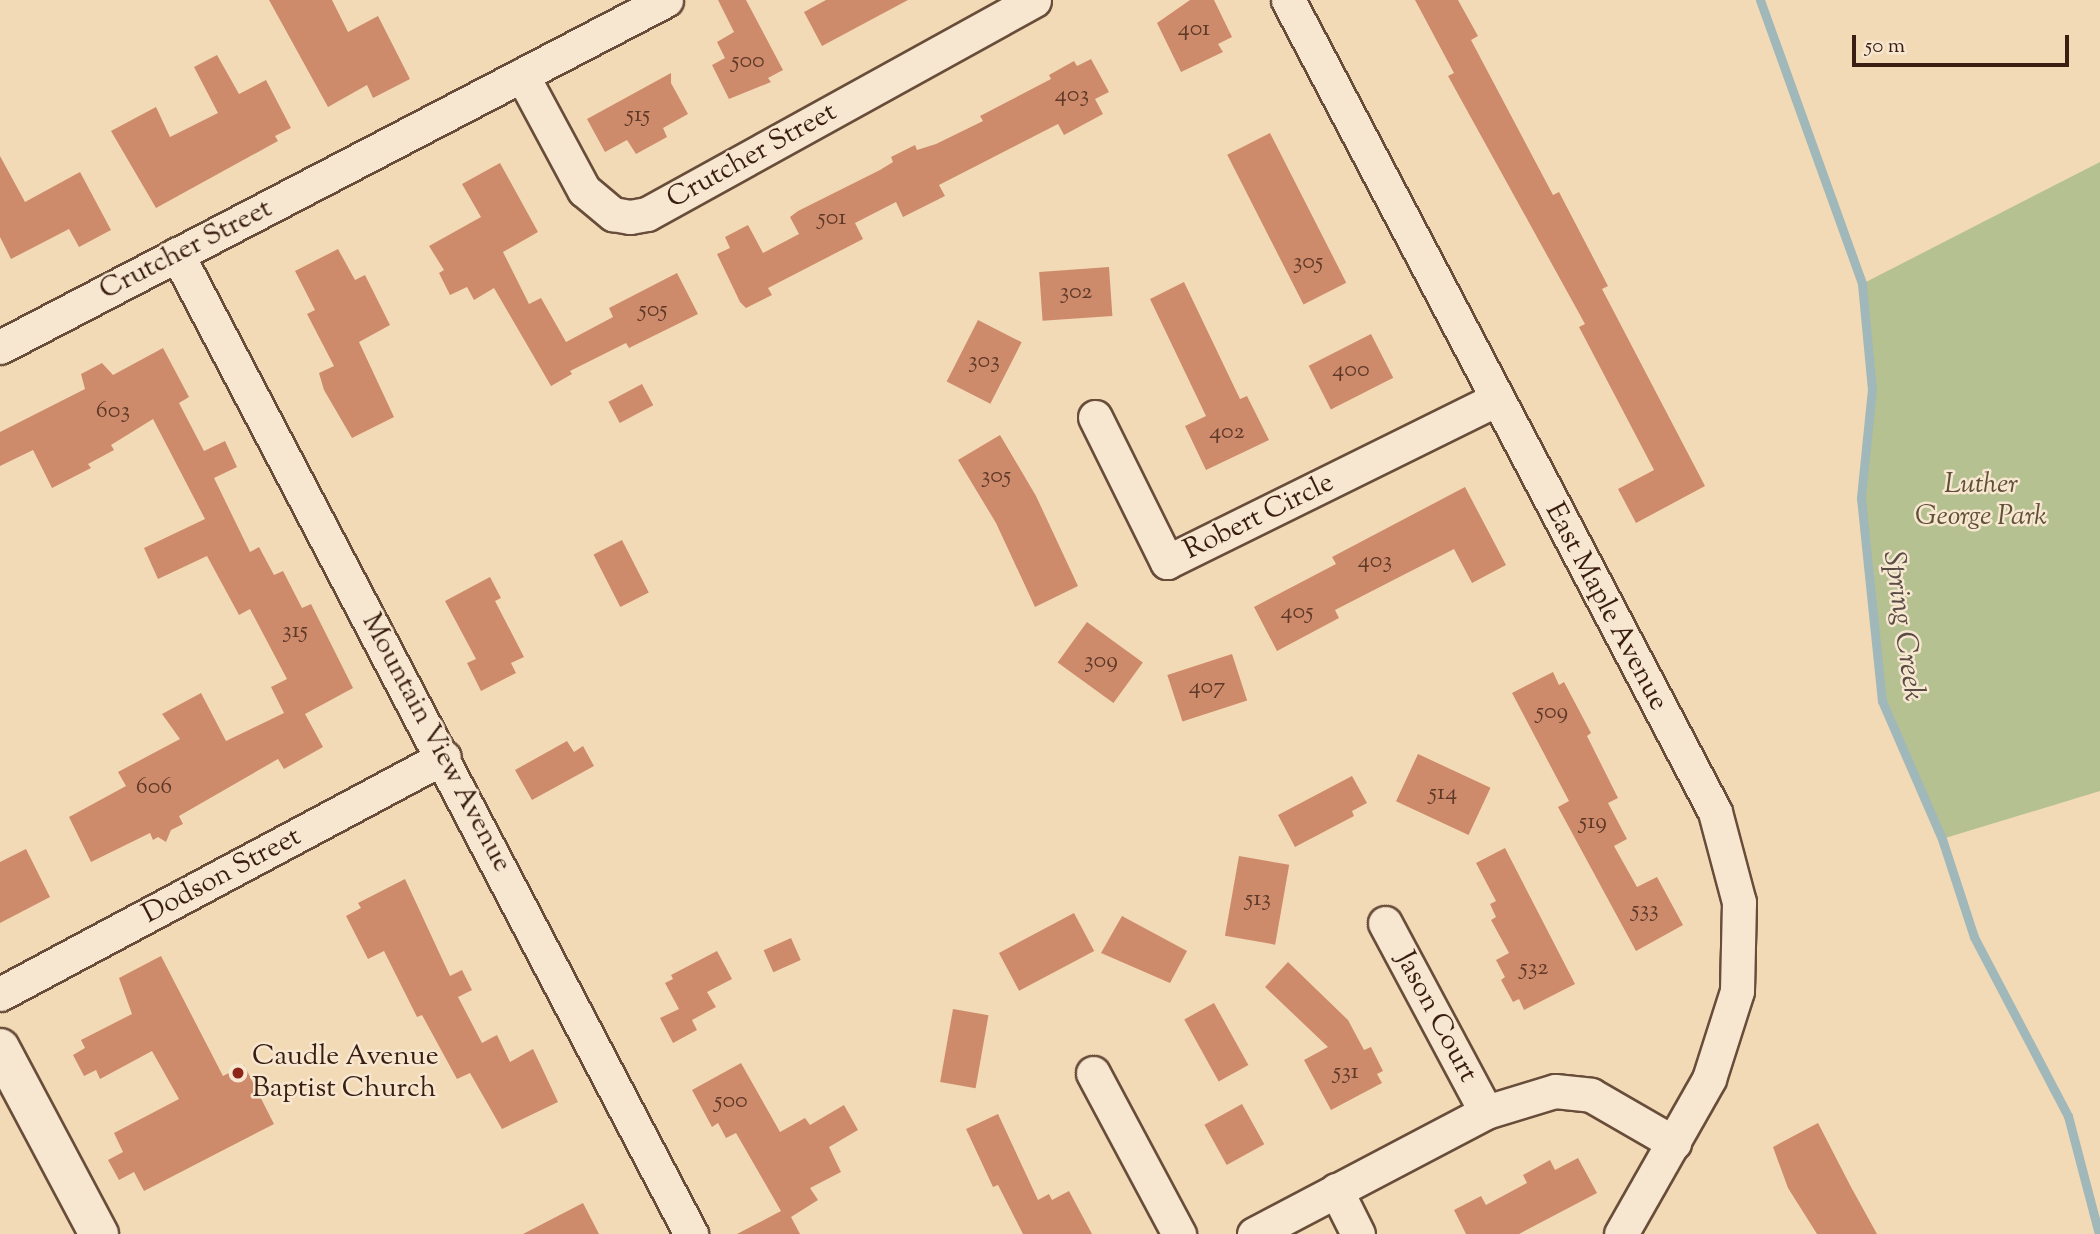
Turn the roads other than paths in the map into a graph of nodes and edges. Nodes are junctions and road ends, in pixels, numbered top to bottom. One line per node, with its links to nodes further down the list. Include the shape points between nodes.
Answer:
1 (666, 0): 4 (street, Crutcher Street)
2 (1034, 0): 4 (street, Crutcher Street, via 647,214 630,217 613,214 584,190)
3 (1288, 0): 7 (street, East Maple Avenue)
4 (522, 75): 5 (street, Crutcher Street)
5 (177, 254): 6 (street, Crutcher Street); 9 (street, Mountain View Avenue)
6 (0, 347)
7 (1495, 400): 8 (street, Robert Circle, via 1167,562); 15 (street, East Maple Avenue, via 1714,812 1739,902 1737,990 1709,1079)
8 (1096, 417)
9 (444, 757): 11 (street, Dodson Street); 18 (street, Mountain View Avenue)
10 (1385, 923): 14 (street, Jason Court)
11 (0, 994)
12 (0, 1048): 17 (street)
13 (1093, 1073): 19 (street)
14 (1486, 1112): 15 (street, via 1555,1091 1591,1095); 16 (street)
15 (1674, 1143): 22 (street, East Maple Avenue)
16 (1336, 1190): 20 (street); 21 (street)
17 (99, 1234)
18 (691, 1234)
19 (1179, 1234)
20 (1254, 1234)
21 (1358, 1234)
22 (1621, 1234)

